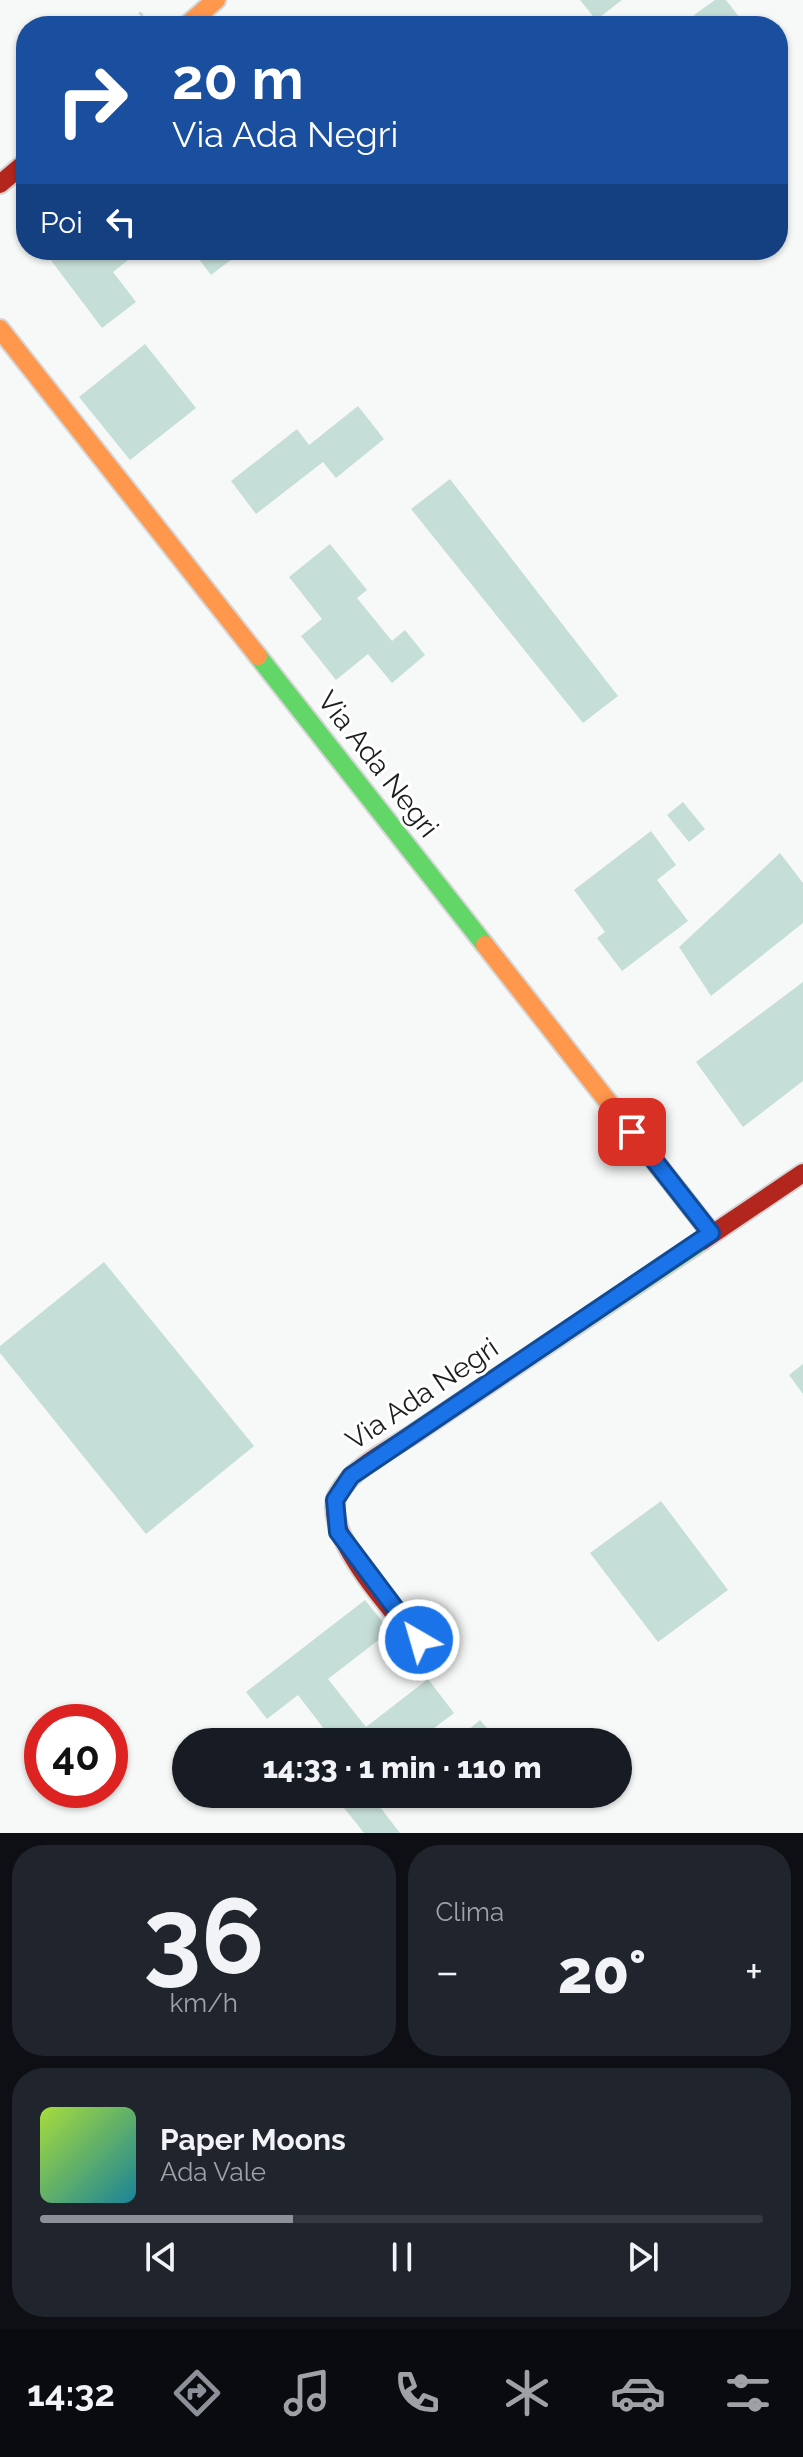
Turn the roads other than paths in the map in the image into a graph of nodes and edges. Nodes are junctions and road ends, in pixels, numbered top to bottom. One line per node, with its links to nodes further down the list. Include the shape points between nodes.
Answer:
1 (216, 0): 2 (street)
2 (198, 16)
3 (16, 170): 4 (street)
4 (0, 184)
5 (0, 329): 7 (street, Via Ada Negri)
6 (803, 1173): 7 (street, Via Ada Negri)
7 (711, 1233): 8 (street, Via Ada Negri, via 351,1476 335,1500 338,1532)
8 (437, 1663)

